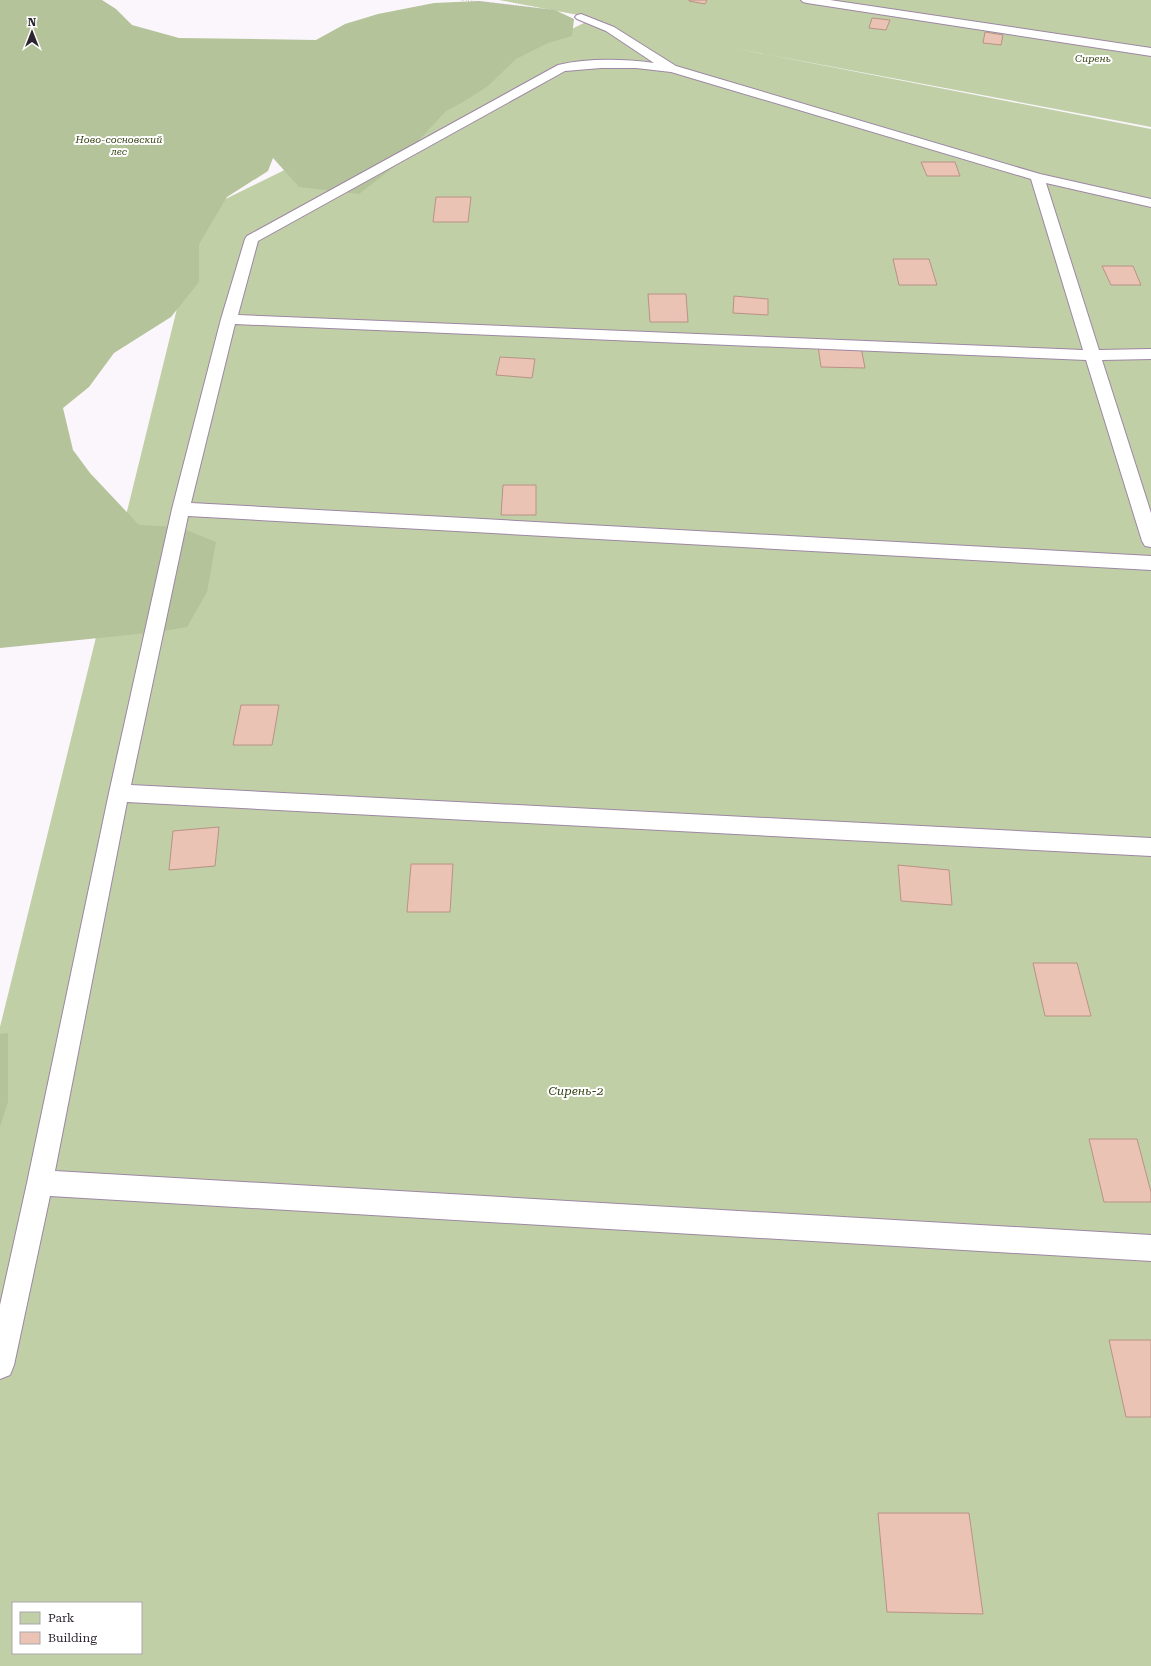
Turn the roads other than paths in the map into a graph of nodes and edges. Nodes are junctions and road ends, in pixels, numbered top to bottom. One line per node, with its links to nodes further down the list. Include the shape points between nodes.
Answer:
1 (807, 0): 3 (lane)
2 (581, 17): 4 (lane, via 610,29)
3 (1151, 52)
4 (672, 69): 5 (lane); 7 (lane, via 636,64 562,68 252,238)
5 (1037, 177): 6 (lane); 9 (lane)
6 (1151, 204)
7 (228, 319): 9 (lane); 10 (lane)
8 (1151, 354): 9 (lane)
9 (1092, 355): 11 (lane)
10 (181, 509): 12 (lane); 13 (lane)
11 (1151, 542)
12 (1151, 563)
13 (119, 793): 14 (lane); 15 (lane)
14 (1151, 847)
15 (40, 1183): 16 (lane); 17 (lane)
16 (1151, 1248)
17 (0, 1365)

